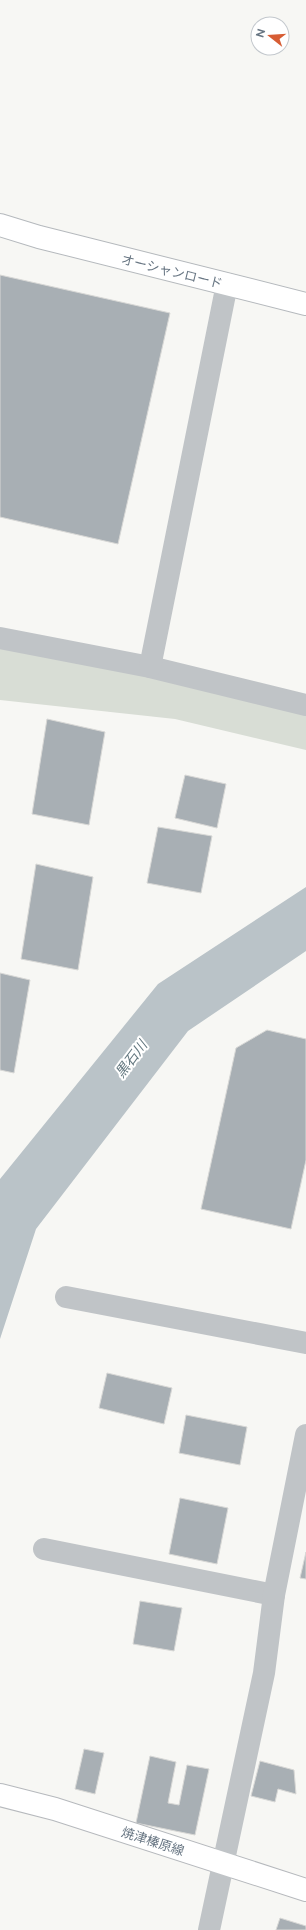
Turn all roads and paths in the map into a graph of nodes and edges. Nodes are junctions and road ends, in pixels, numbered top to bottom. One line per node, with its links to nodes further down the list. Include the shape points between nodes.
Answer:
1 (0, 225): 3 (street, オーシャンロード)
2 (0, 236): 3 (street, オーシャンロード)
3 (39, 237): 4 (street, オーシャンロード)
4 (227, 284): 5 (street, オーシャンロード); 7 (street)
5 (306, 304)
6 (0, 638): 7 (street)
7 (150, 667): 8 (street)
8 (306, 705)
9 (66, 1297): 10 (street)
10 (306, 1343)
11 (306, 1435): 13 (street)
12 (44, 1549): 13 (street)
13 (274, 1595): 15 (street, via 264,1673)
14 (0, 1795): 15 (street, 焼津榛原線, via 55,1809)
15 (222, 1863): 16 (street, 焼津榛原線); 17 (street)
16 (306, 1890)
17 (209, 1930)

